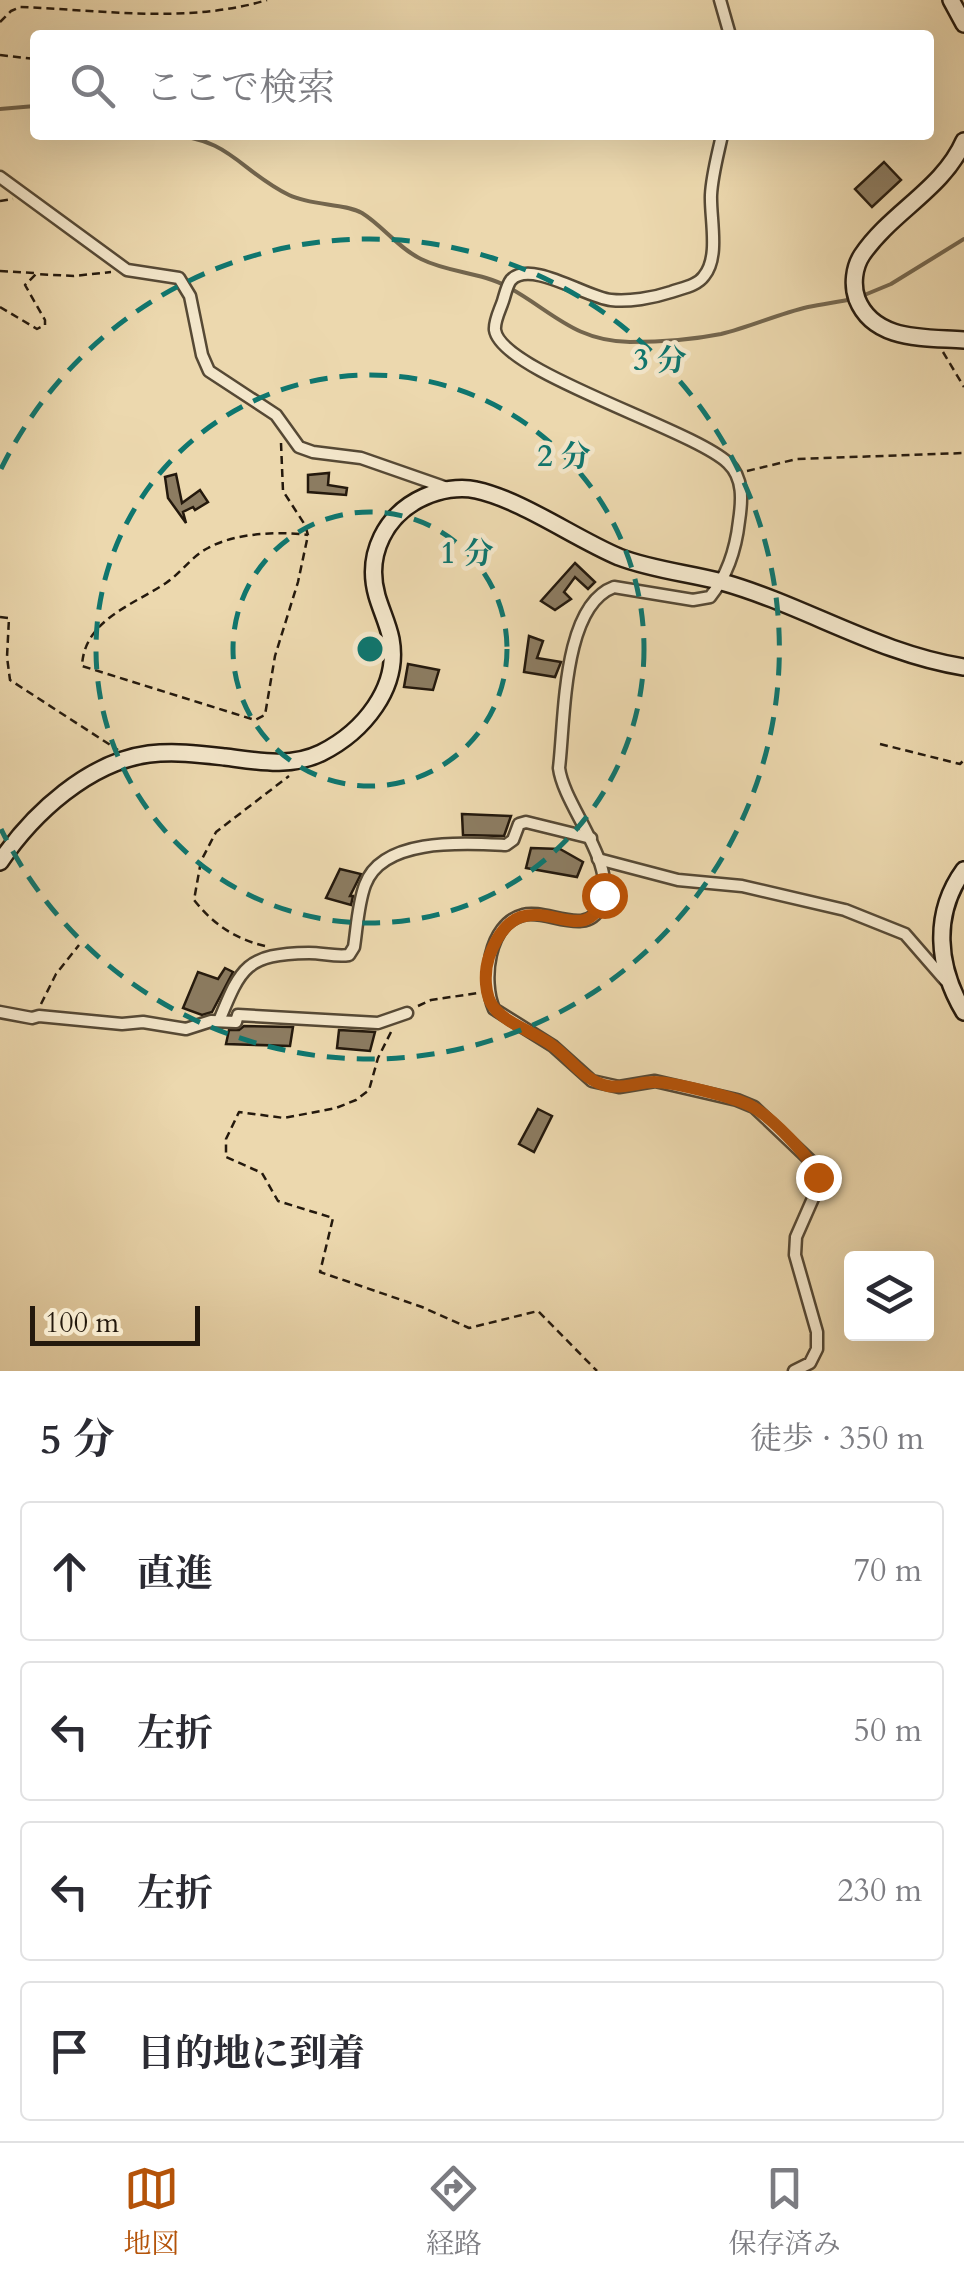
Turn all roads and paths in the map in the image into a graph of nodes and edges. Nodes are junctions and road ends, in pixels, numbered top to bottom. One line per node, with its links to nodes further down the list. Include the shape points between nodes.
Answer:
1 (267, 0): 4 (path, via 194,14 20,7)
2 (720, 0): 6 (street)
3 (951, 0): 5 (street)
4 (0, 22)
5 (964, 24)
6 (729, 30)
7 (0, 55): 8 (path)
8 (30, 58)
9 (721, 140): 21 (street, via 711,192 712,258 697,283 658,296 610,300 523,274 510,281 494,326 508,349 697,444)
10 (964, 141): 16 (street, via 943,175 862,256 854,278 865,314 882,329)
11 (0, 177): 13 (street)
12 (0, 270): 14 (path)
13 (127, 270): 14 (path); 19 (street, via 184,284 208,370 276,415)
14 (36, 274): 15 (path, via 24,285 45,324 37,328)
15 (0, 308)
16 (934, 338): 17 (street); 18 (path)
17 (964, 340)
18 (964, 386)
19 (290, 436): 22 (street, via 313,452 361,458); 23 (path, via 281,442 283,491)
20 (964, 453): 21 (path, via 798,459)
21 (736, 473): 24 (street, via 738,535)
22 (450, 490): 24 (street, via 495,495 619,557); 29 (street, via 404,507 378,544 373,570 392,660 381,699 338,742)
23 (308, 535): 23 (path, via 261,718 82,666 92,632 208,548 245,537)
24 (722, 582): 26 (street, via 909,653); 31 (street, via 710,597 693,600 614,587 586,608 574,634 559,768)
25 (0, 616): 28 (path, via 9,618 10,680)
26 (964, 667)
27 (880, 744): 30 (path)
28 (132, 758): 29 (street, via 179,752 285,764); 33 (street, via 90,776 50,806)
29 (302, 760): 36 (path, via 227,821 201,861 194,900 214,924)
30 (964, 760)
31 (590, 838): 32 (street); 43 (street, via 526,822 506,845 451,842 392,855 365,884 349,955 260,958 246,967)
32 (598, 858): 37 (street, via 678,880 742,886 845,910 905,934); 38 (street, via 600,910 576,922 518,916 488,959)
33 (0, 862)
34 (964, 870): 37 (street, via 941,924)
35 (79, 945): 42 (path, via 56,974)
36 (265, 946)
37 (948, 982): 40 (street)
38 (487, 992): 41 (path, via 432,1000); 45 (street, via 494,1008 592,1081 620,1087 655,1082 737,1100 754,1107 814,1164 818,1187 795,1255 817,1349 810,1363)
39 (0, 1012): 42 (street)
40 (964, 1012)
41 (407, 1013): 43 (street, via 378,1024 238,1015 236,1022); 44 (path, via 390,1032 369,1090 336,1108 284,1118 239,1112 226,1157 262,1173 278,1201 333,1218 320,1272 468,1328 538,1310)
42 (39, 1016): 43 (street, via 186,1030)
43 (219, 1021)
44 (597, 1371)
45 (794, 1371)

